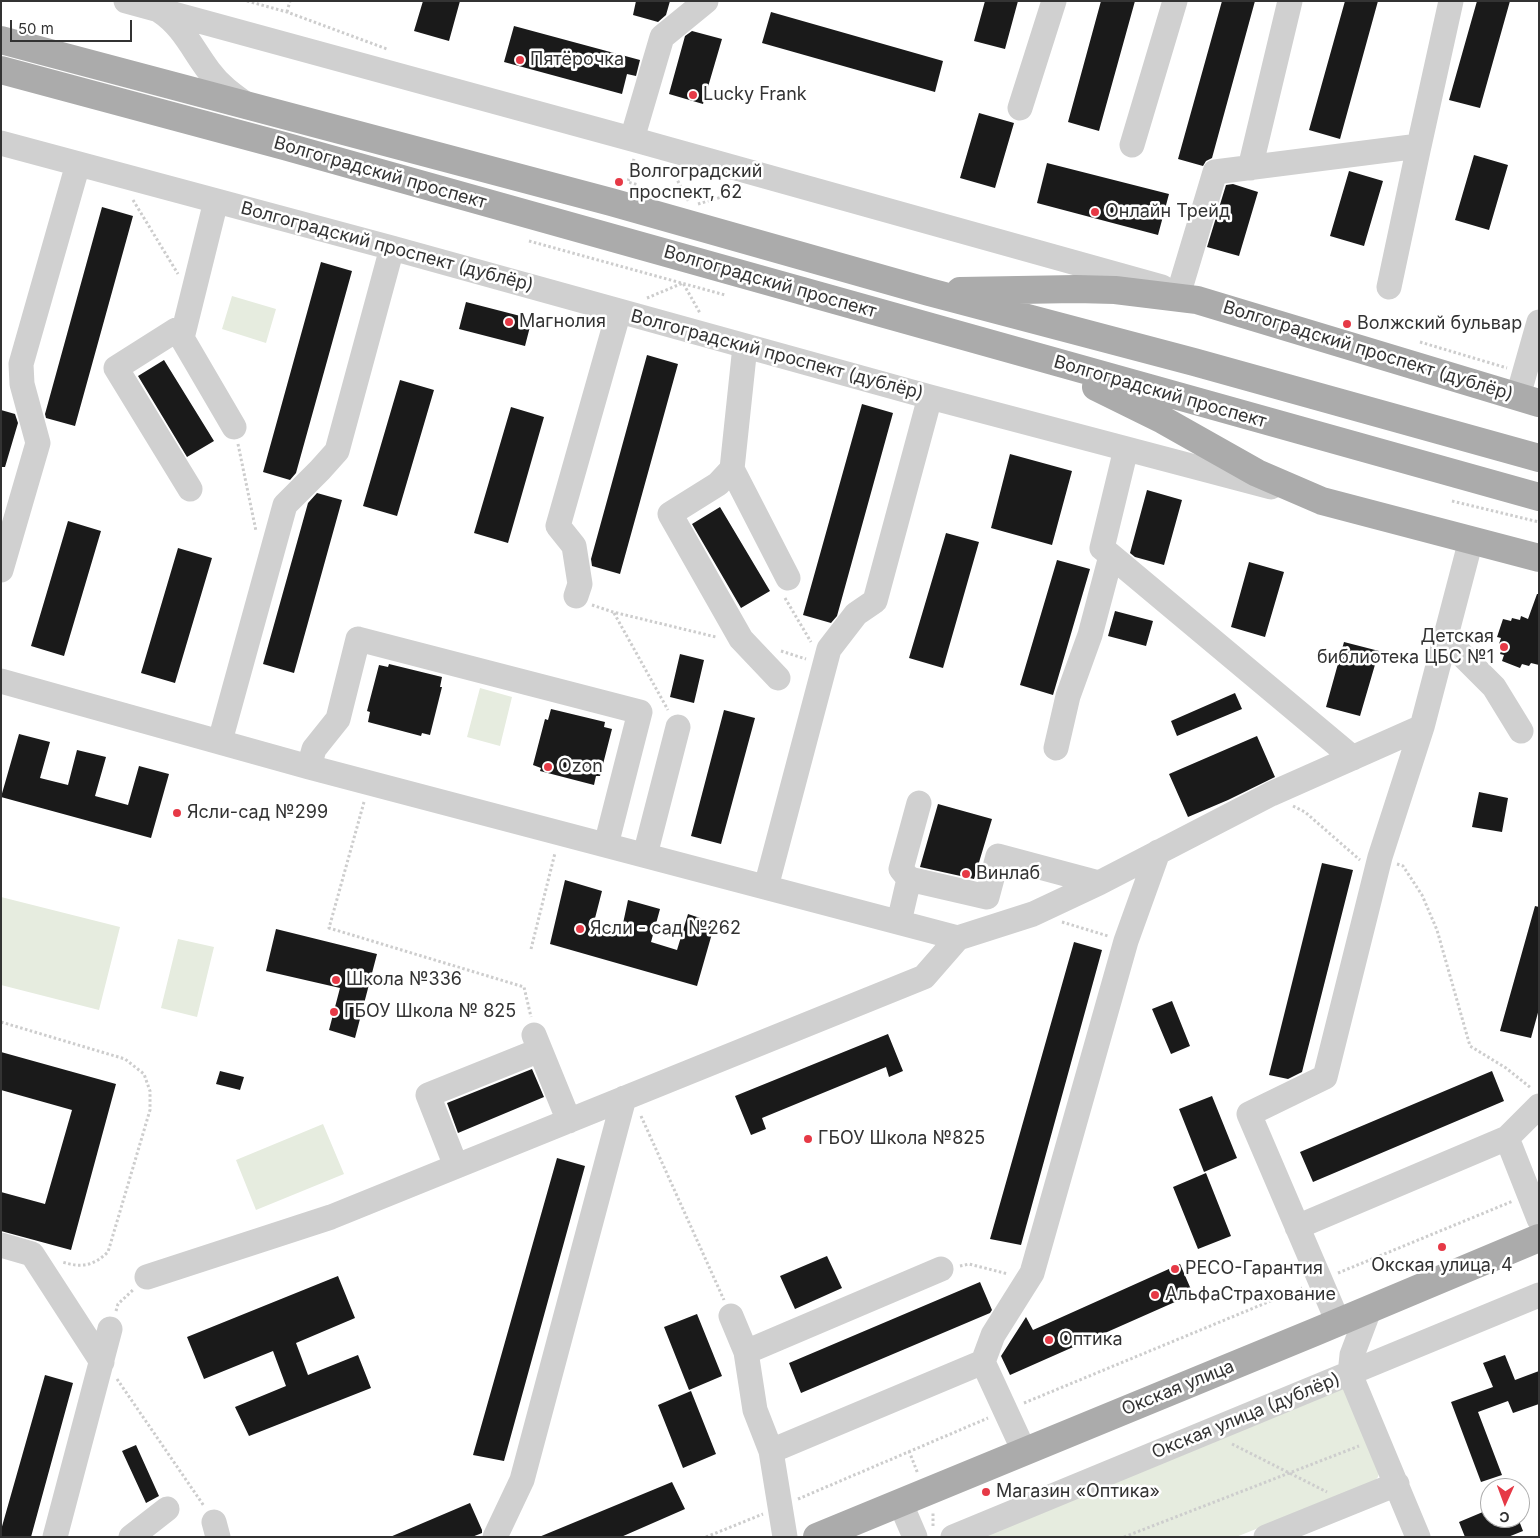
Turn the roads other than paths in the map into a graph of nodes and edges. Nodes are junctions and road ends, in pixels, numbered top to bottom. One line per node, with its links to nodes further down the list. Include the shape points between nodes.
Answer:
1 (126, 1): 7 (street, Волгоградский проспект (дублёр))
2 (706, 1): 12 (street, via 662,37)
3 (1054, 1): 11 (street)
4 (1175, 1): 14 (street)
5 (1290, 1): 17 (street)
6 (1451, 1): 15 (street)
7 (160, 10): 10 (street, via 172,18 225,89); 12 (street, Волгоградский проспект (дублёр))
8 (1, 40): 10 (main road, Волгоградский проспект)
9 (1, 70): 27 (main road, Волгоградский проспект)
10 (252, 108): 21 (main road, Волгоградский проспект, via 611,202)
11 (1020, 108)
12 (632, 139): 22 (street, Волгоградский проспект (дублёр))
13 (1, 143): 16 (street, Волгоградский проспект (дублёр))
14 (1132, 145)
15 (1419, 146): 17 (street); 20 (street)
16 (78, 164): 18 (street, Волгоградский проспект (дублёр)); 40 (street, via 21,364 22,384 38,443)
17 (1250, 168): 22 (street, via 1215,172)
18 (216, 201): 19 (street, Волгоградский проспект (дублёр)); 25 (street)
19 (392, 248): 23 (street, Волгоградский проспект (дублёр)); 49 (street, via 337,451 285,505)
20 (1389, 287)
21 (929, 292): 22 (main road, Волгоградский проспект (дублёр), via 1076,288); 32 (main road, Волгоградский проспект)
22 (1188, 296): 29 (main road, Волгоградский проспект (дублёр))
23 (619, 311): 26 (street, Волгоградский проспект (дублёр)); 42 (street, via 558,526 574,546 580,584)
24 (1539, 322): 29 (street)
25 (182, 338): 30 (street); 34 (street, via 176,330 116,368)
26 (745, 346): 28 (street, Волгоградский проспект (дублёр)); 33 (street)
27 (1034, 356): 35 (main road, Волгоградский проспект); 36 (main road, Волгоградский проспект (дублёр), via 1163,420 1257,473)
28 (930, 397): 31 (street, Волгоградский проспект (дублёр)); 59 (street, via 875,601 856,614 828,648)
29 (1528, 400)
30 (234, 427)
31 (1126, 449): 36 (street, Волгоградский проспект (дублёр)); 38 (street, via 1102,548)
32 (1539, 458)
33 (732, 469): 41 (street); 44 (street, via 718,484 670,514 741,640)
34 (190, 488)
35 (1539, 497)
36 (1322, 501): 37 (main road, Волгоградский проспект (дублёр))
37 (1471, 540): 39 (main road, Волгоградский проспект (дублёр)); 43 (street)
38 (1111, 556): 50 (street, via 1090,635 1068,696); 51 (street)
39 (1539, 558)
40 (1, 570)
41 (788, 578)
42 (576, 596)
43 (1445, 638): 47 (street); 48 (street, via 1494,687)
44 (778, 678)
45 (1, 681): 49 (street)
46 (678, 727): 56 (street)
47 (1422, 727): 51 (street); 68 (street, via 1380,857 1325,1077 1249,1114)
48 (1521, 731)
49 (220, 741): 52 (street)
50 (1056, 748)
51 (1353, 758): 55 (street, via 1271,794)
52 (309, 767): 54 (street); 54 (street, via 314,749 338,719 358,639 640,712)
53 (919, 803): 57 (street, via 901,869)
54 (606, 845): 56 (street)
55 (1158, 852): 58 (street); 80 (street, via 1126,941 1035,1263 1028,1280 993,1335)
56 (645, 855): 59 (street)
57 (909, 879): 58 (street, via 987,897 998,856); 60 (street)
58 (1099, 883): 61 (street, via 1033,914)
59 (766, 887): 60 (street)
60 (899, 922): 61 (street)
61 (958, 938): 62 (street, via 924,977)
62 (628, 1097): 64 (street); 89 (street, via 522,1480)
63 (1535, 1097): 65 (street)
64 (569, 1121): 66 (street); 66 (street, via 537,1042 428,1095)
65 (1506, 1138): 67 (street); 68 (street)
66 (456, 1166): 72 (street, via 331,1216)
67 (1539, 1219)
68 (1297, 1227): 76 (street)
69 (1539, 1238): 74 (main road, Окская улица)
70 (1, 1245): 79 (street, via 32,1254)
71 (941, 1269): 78 (street)
72 (147, 1277)
73 (1539, 1295): 81 (street, Окская улица (дублёр))
74 (1368, 1310): 76 (main road, Окская улица); 81 (street, via 1352,1355)
75 (731, 1316): 78 (street)
76 (1338, 1322): 83 (main road, Окская улица)
77 (110, 1330): 79 (street)
78 (746, 1352): 82 (street, via 755,1410)
79 (102, 1362): 87 (street)
80 (983, 1362): 82 (street); 83 (street)
81 (1350, 1374): 84 (street); 93 (street, Окская улица (дублёр))
82 (771, 1451): 90 (street)
83 (1024, 1451): 85 (main road, Окская улица)
84 (1397, 1484): 94 (street); 95 (street)
85 (900, 1502): 91 (main road, Окская улица); 92 (street)
86 (167, 1509): 88 (street)
87 (55, 1537)
88 (131, 1537)
89 (495, 1537)
90 (785, 1537)
91 (817, 1537)
92 (915, 1537)
93 (953, 1537)
94 (1266, 1537)
95 (1418, 1537)

